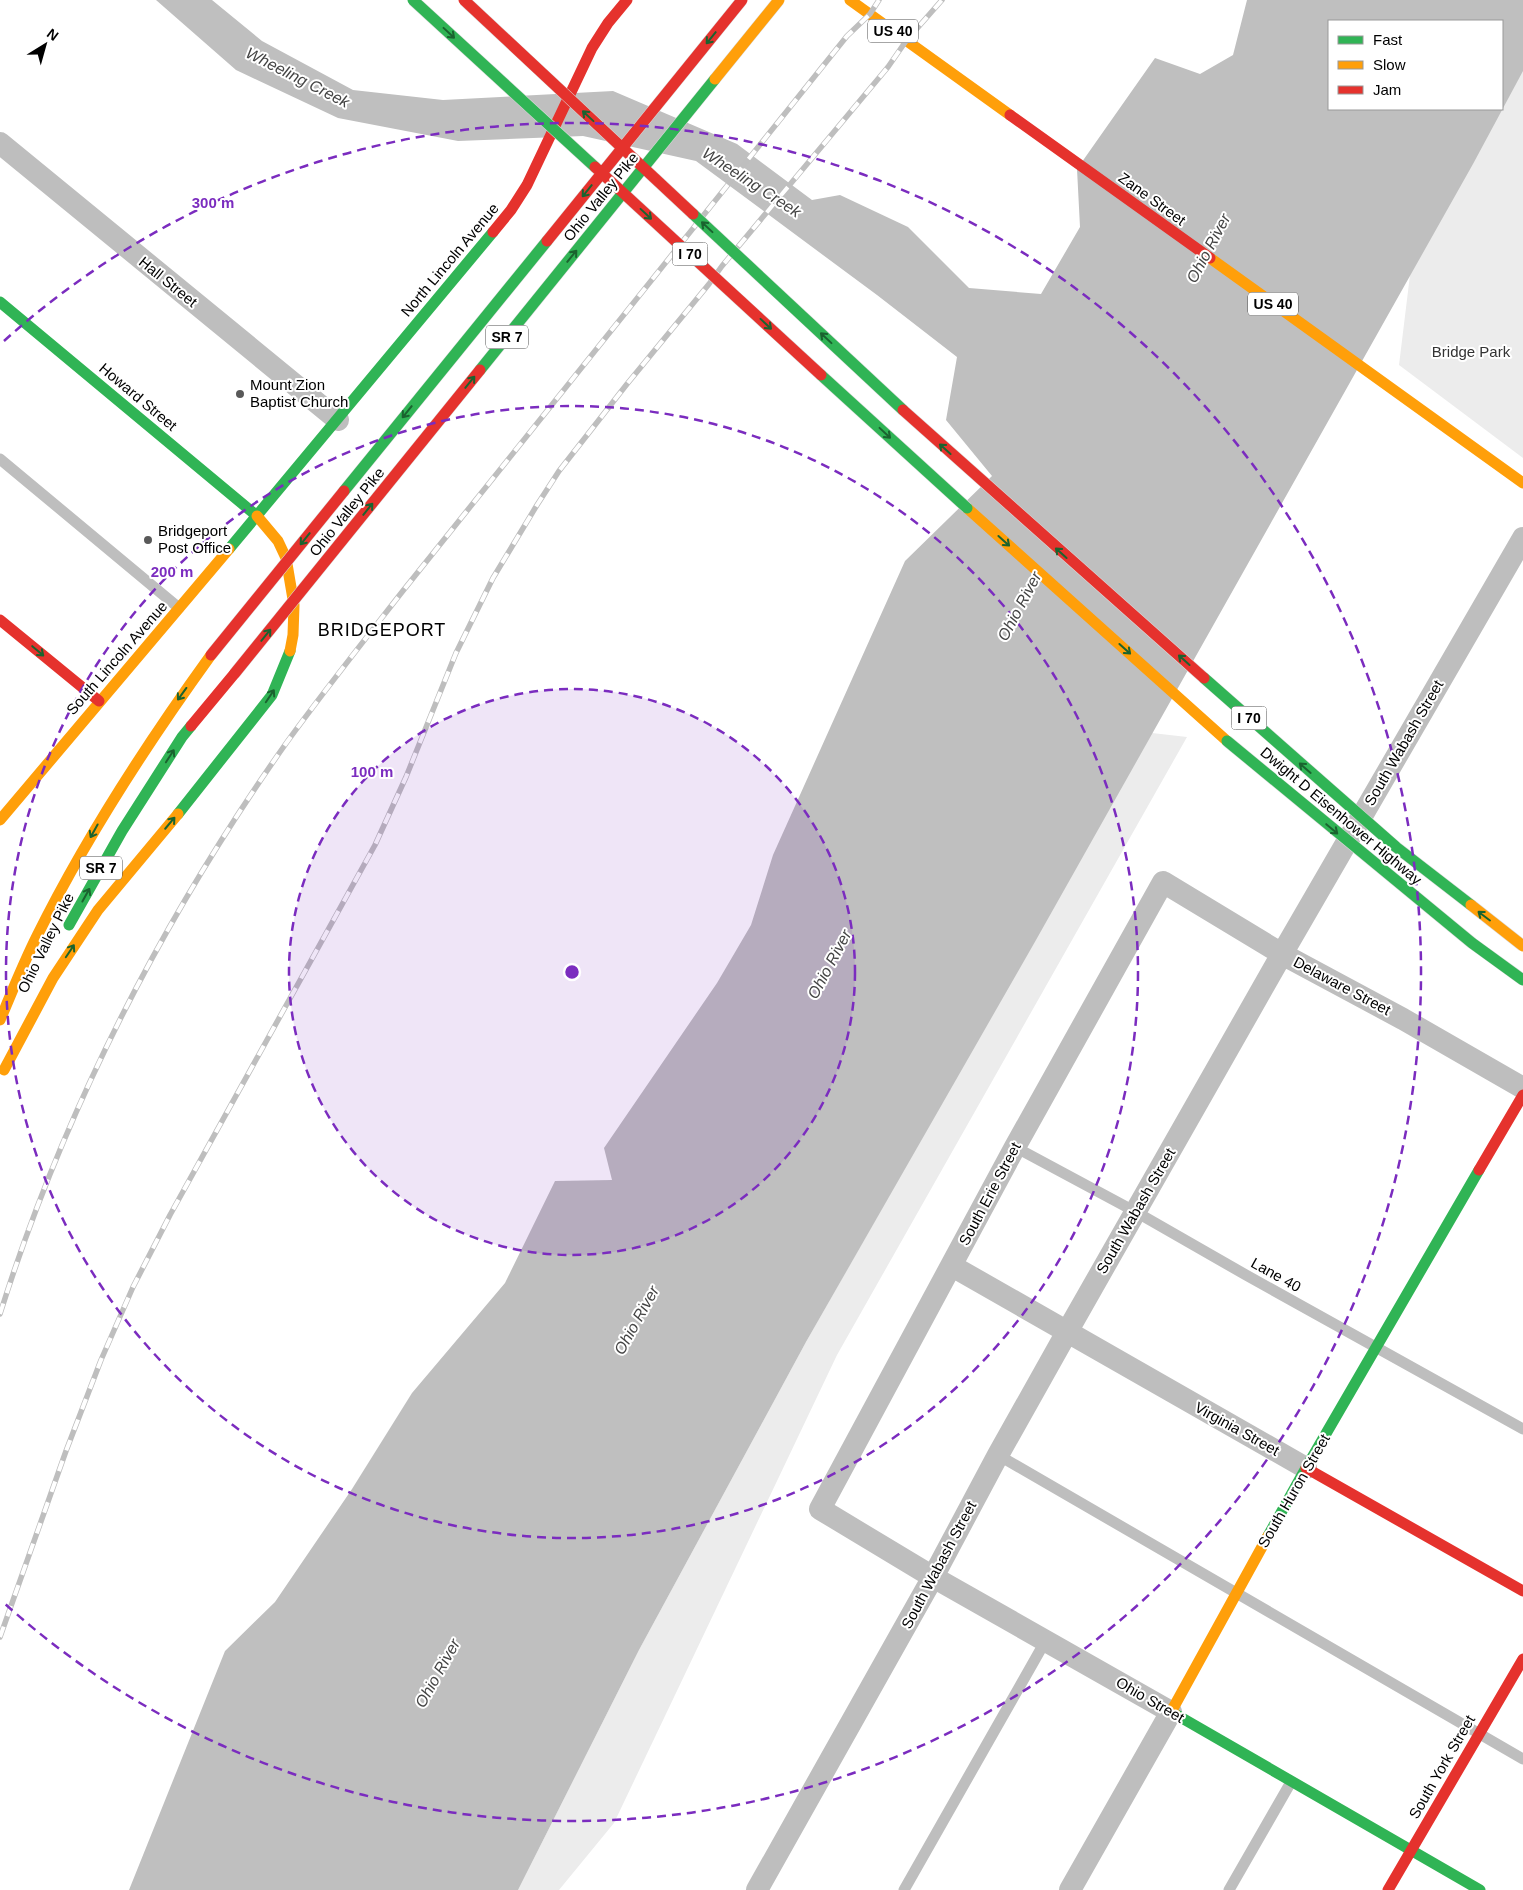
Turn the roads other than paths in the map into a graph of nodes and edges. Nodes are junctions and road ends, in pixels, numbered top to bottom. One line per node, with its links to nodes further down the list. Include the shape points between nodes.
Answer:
1 (413, 0): 23 (main road, Dwight D Eisenhower Highway / I 70, one-way to 23, bridge, via 967,508 1227,741 1472,943)
2 (464, 0): 20 (main road, Dwight D Eisenhower Highway / I 70, one-way to 2, bridge, via 1396,848 981,481)
3 (628, 0): 9 (main road, North Lincoln Avenue, bridge, via 601,30 533,176 511,210)
4 (742, 0): 24 (main road, Ohio Valley Pike / SR 7, one-way to 24, bridge, via 211,654 162,722 104,814 37,937)
5 (779, 0): 19 (main road, Ohio Valley Pike / SR 7, one-way to 5, bridge, via 122,831 182,737)
6 (850, 0): 11 (main road, Zane Street / US 40)
7 (0, 143): 9 (street, Hall Street)
8 (0, 302): 12 (main road, Howard Street)
9 (338, 420): 12 (main road, North Lincoln Avenue)
10 (0, 460): 14 (lane)
11 (1523, 483)
12 (257, 516): 14 (main road, South Lincoln Avenue); 25 (main road, Howard Street, one-way to 12, via 53,978 98,910 199,788 272,695 280,680 295,628 293,588 283,549)
13 (1523, 538): 21 (street, South Wabash Street)
14 (180, 608): 16 (main road, South Lincoln Avenue)
15 (0, 620): 16 (main road, one-way to 16)
16 (98, 702): 17 (main road, South Lincoln Avenue)
17 (0, 820)
18 (1162, 882): 21 (street, Delaware Street); 29 (street, South Erie Street)
19 (66, 932)
20 (1523, 946)
21 (1282, 954): 27 (street, Delaware Street); 30 (street, South Wabash Street)
22 (52, 958): 25 (main road, Ohio Valley Pike)
23 (1523, 980)
24 (0, 1020)
25 (4, 1070): 26 (main road, Ohio Valley Pike)
26 (0, 1082)
27 (1523, 1088)
28 (1523, 1095): 33 (main road, South Huron Street)
29 (1015, 1147): 30 (lane, Lane 40); 31 (street, South Erie Street)
30 (1136, 1212): 32 (street, South Wabash Street); 33 (lane, Lane 40)
31 (952, 1266): 32 (street, Virginia Street); 37 (street, South Erie Street)
32 (1066, 1332): 35 (street, South Wabash Street); 36 (street, Virginia Street)
33 (1377, 1348): 34 (lane, Lane 40); 36 (main road, South Huron Street)
34 (1523, 1429)
35 (998, 1455): 38 (street, South Wabash Street); 40 (lane)
36 (1306, 1468): 39 (main road, Virginia Street); 40 (main road, South Huron Street)
37 (820, 1509): 38 (street, Ohio Street)
38 (933, 1577): 41 (street, Ohio Street); 48 (street, South Wabash Street)
39 (1523, 1590)
40 (1237, 1593): 43 (main road, South Huron Street); 44 (lane)
41 (1046, 1640): 43 (street, Ohio Street); 49 (lane)
42 (1523, 1659): 44 (main road, South York Street)
43 (1171, 1712): 46 (main road, Ohio Street); 50 (street, South Huron Street)
44 (1478, 1734): 45 (lane); 47 (main road, South York Street)
45 (1523, 1759)
46 (1291, 1782): 47 (main road, Ohio Street); 51 (lane)
47 (1410, 1850): 52 (main road, South York Street); 53 (main road, Ohio Street)
48 (758, 1890)
49 (904, 1890)
50 (1070, 1890)
51 (1229, 1890)
52 (1388, 1890)
53 (1480, 1890)

